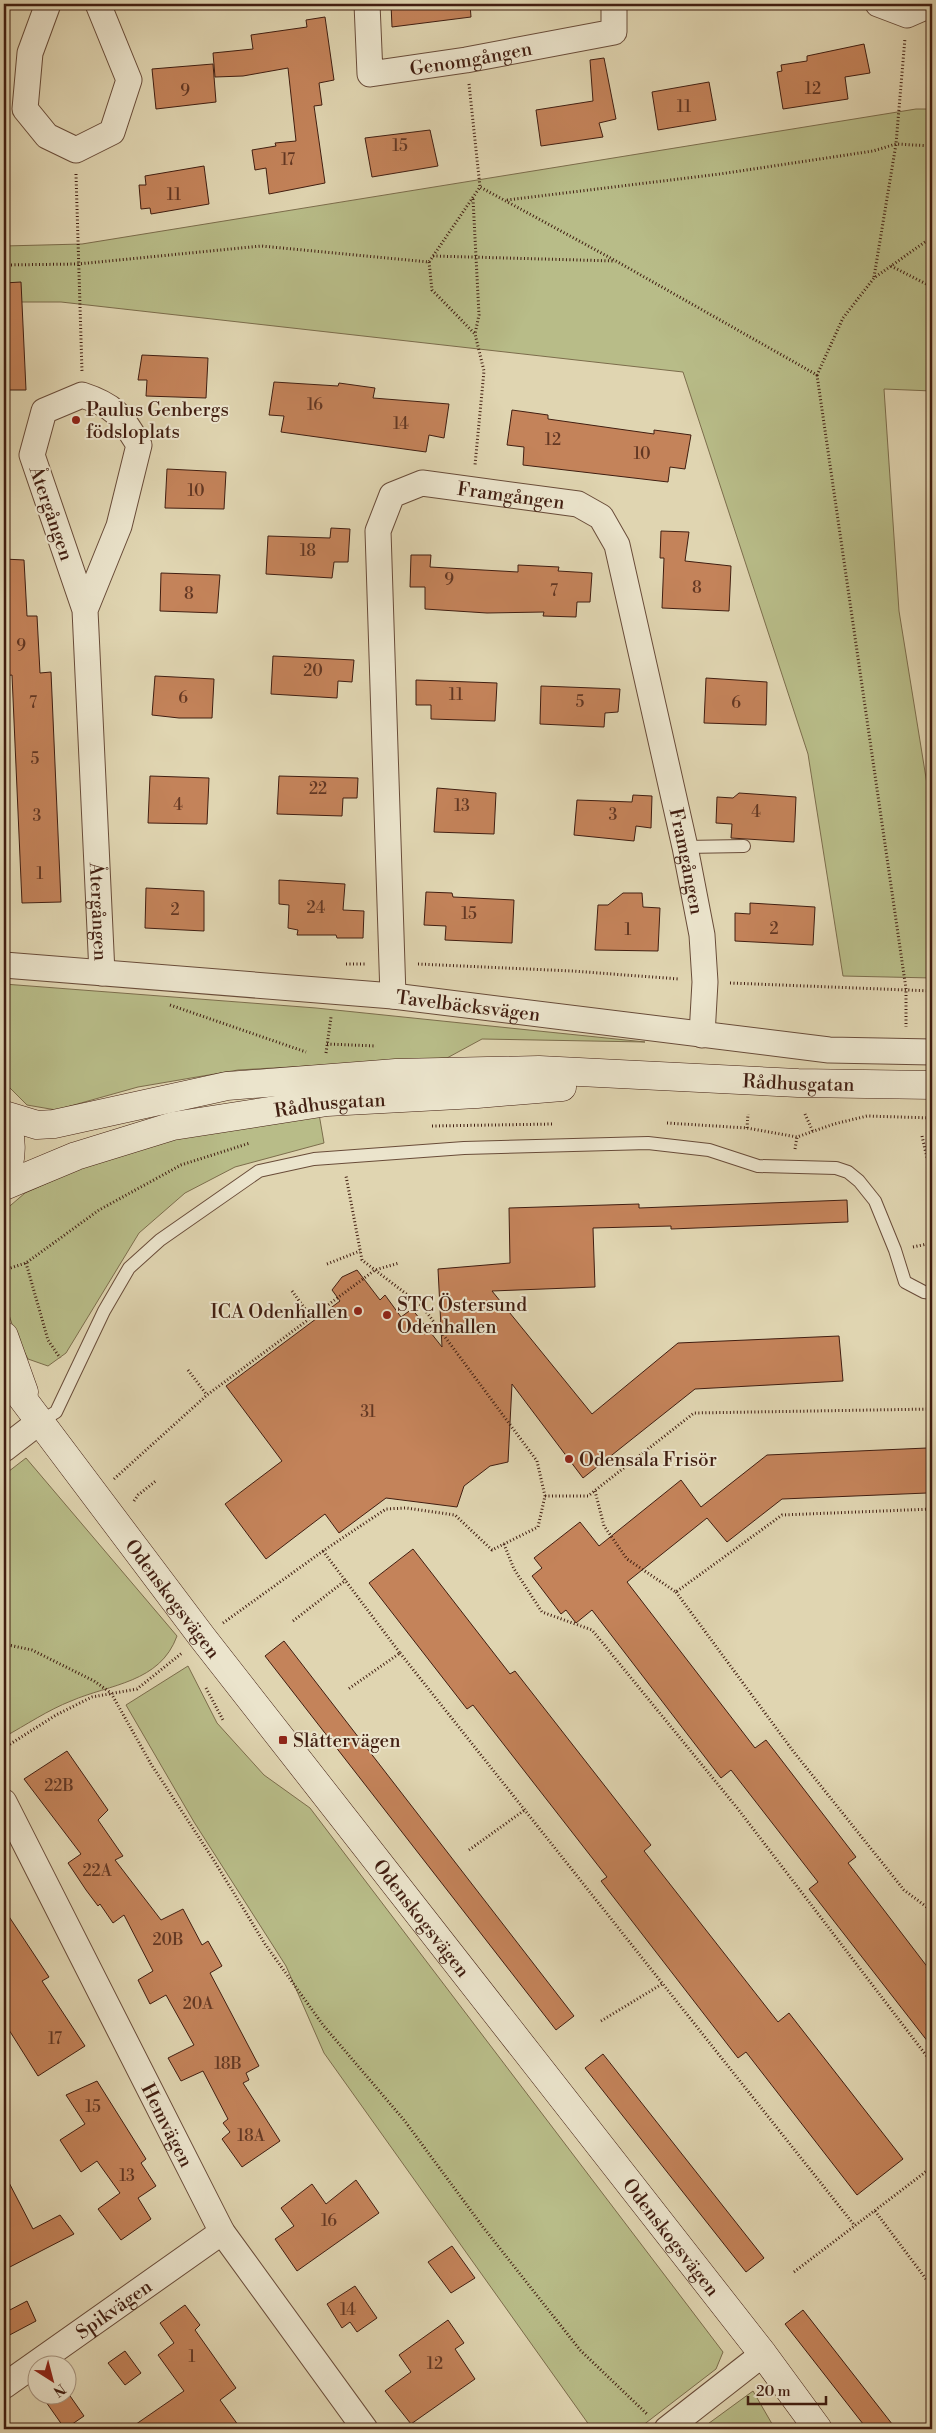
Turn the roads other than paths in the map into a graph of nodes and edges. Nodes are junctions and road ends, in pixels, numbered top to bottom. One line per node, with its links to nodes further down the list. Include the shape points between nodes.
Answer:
1 (48, 4): 2 (street, via 30,53 25,109 47,136 76,150 112,132 130,80)
2 (98, 4)
3 (367, 4): 4 (street, Genomgången, via 370,74 614,32)
4 (614, 4)
5 (878, 4): 6 (street, via 907,15)
6 (932, 4)
7 (85, 610): 7 (street, Återgången, via 119,526 139,445 118,413 100,401 82,395 44,411 32,455); 11 (street, Återgången)
8 (744, 846): 9 (lane)
9 (685, 847): 12 (street, Framgången, via 616,545 601,516 578,504 473,488 422,484 392,495 378,531); 13 (street, Framgången, via 702,935 705,982)
10 (4, 965): 11 (street, Tavelbäcksvägen)
11 (102, 973): 12 (street, Tavelbäcksvägen)
12 (393, 996): 13 (street, Tavelbäcksvägen)
13 (702, 1035): 14 (street, Tavelbäcksvägen, via 829,1050)
14 (932, 1052)
15 (666, 1077): 16 (main road, Rådhusgatan); 17 (main road, Rådhusgatan, via 540,1070 396,1073 227,1086 54,1124 37,1125); 19 (main road, Rådhusgatan, via 284,1107 173,1126 76,1156)
16 (932, 1085)
17 (4, 1115): 18 (main road, via 11,1136 11,1156)
18 (4, 1177)
19 (4, 1186)
20 (932, 1293): 23 (lane, via 905,1282 875,1201 854,1176 836,1168 758,1166 709,1150 648,1143 464,1148 314,1159 259,1171 160,1240 129,1268 104,1311 56,1412)
21 (4, 1336): 23 (main road, Odenskogsvägen)
22 (4, 1374): 23 (main road, Odenskogsvägen)
23 (34, 1414): 24 (street); 27 (main road, Odenskogsvägen, via 202,1637)
24 (4, 1449)
25 (4, 1802): 26 (street, Hemvägen)
26 (222, 2232): 28 (street, Spikvägen); 30 (street, Hemvägen)
27 (762, 2354): 29 (street); 31 (main road, Odenskogsvägen)
28 (4, 2386)
29 (658, 2423)
30 (365, 2429)
31 (818, 2429)

